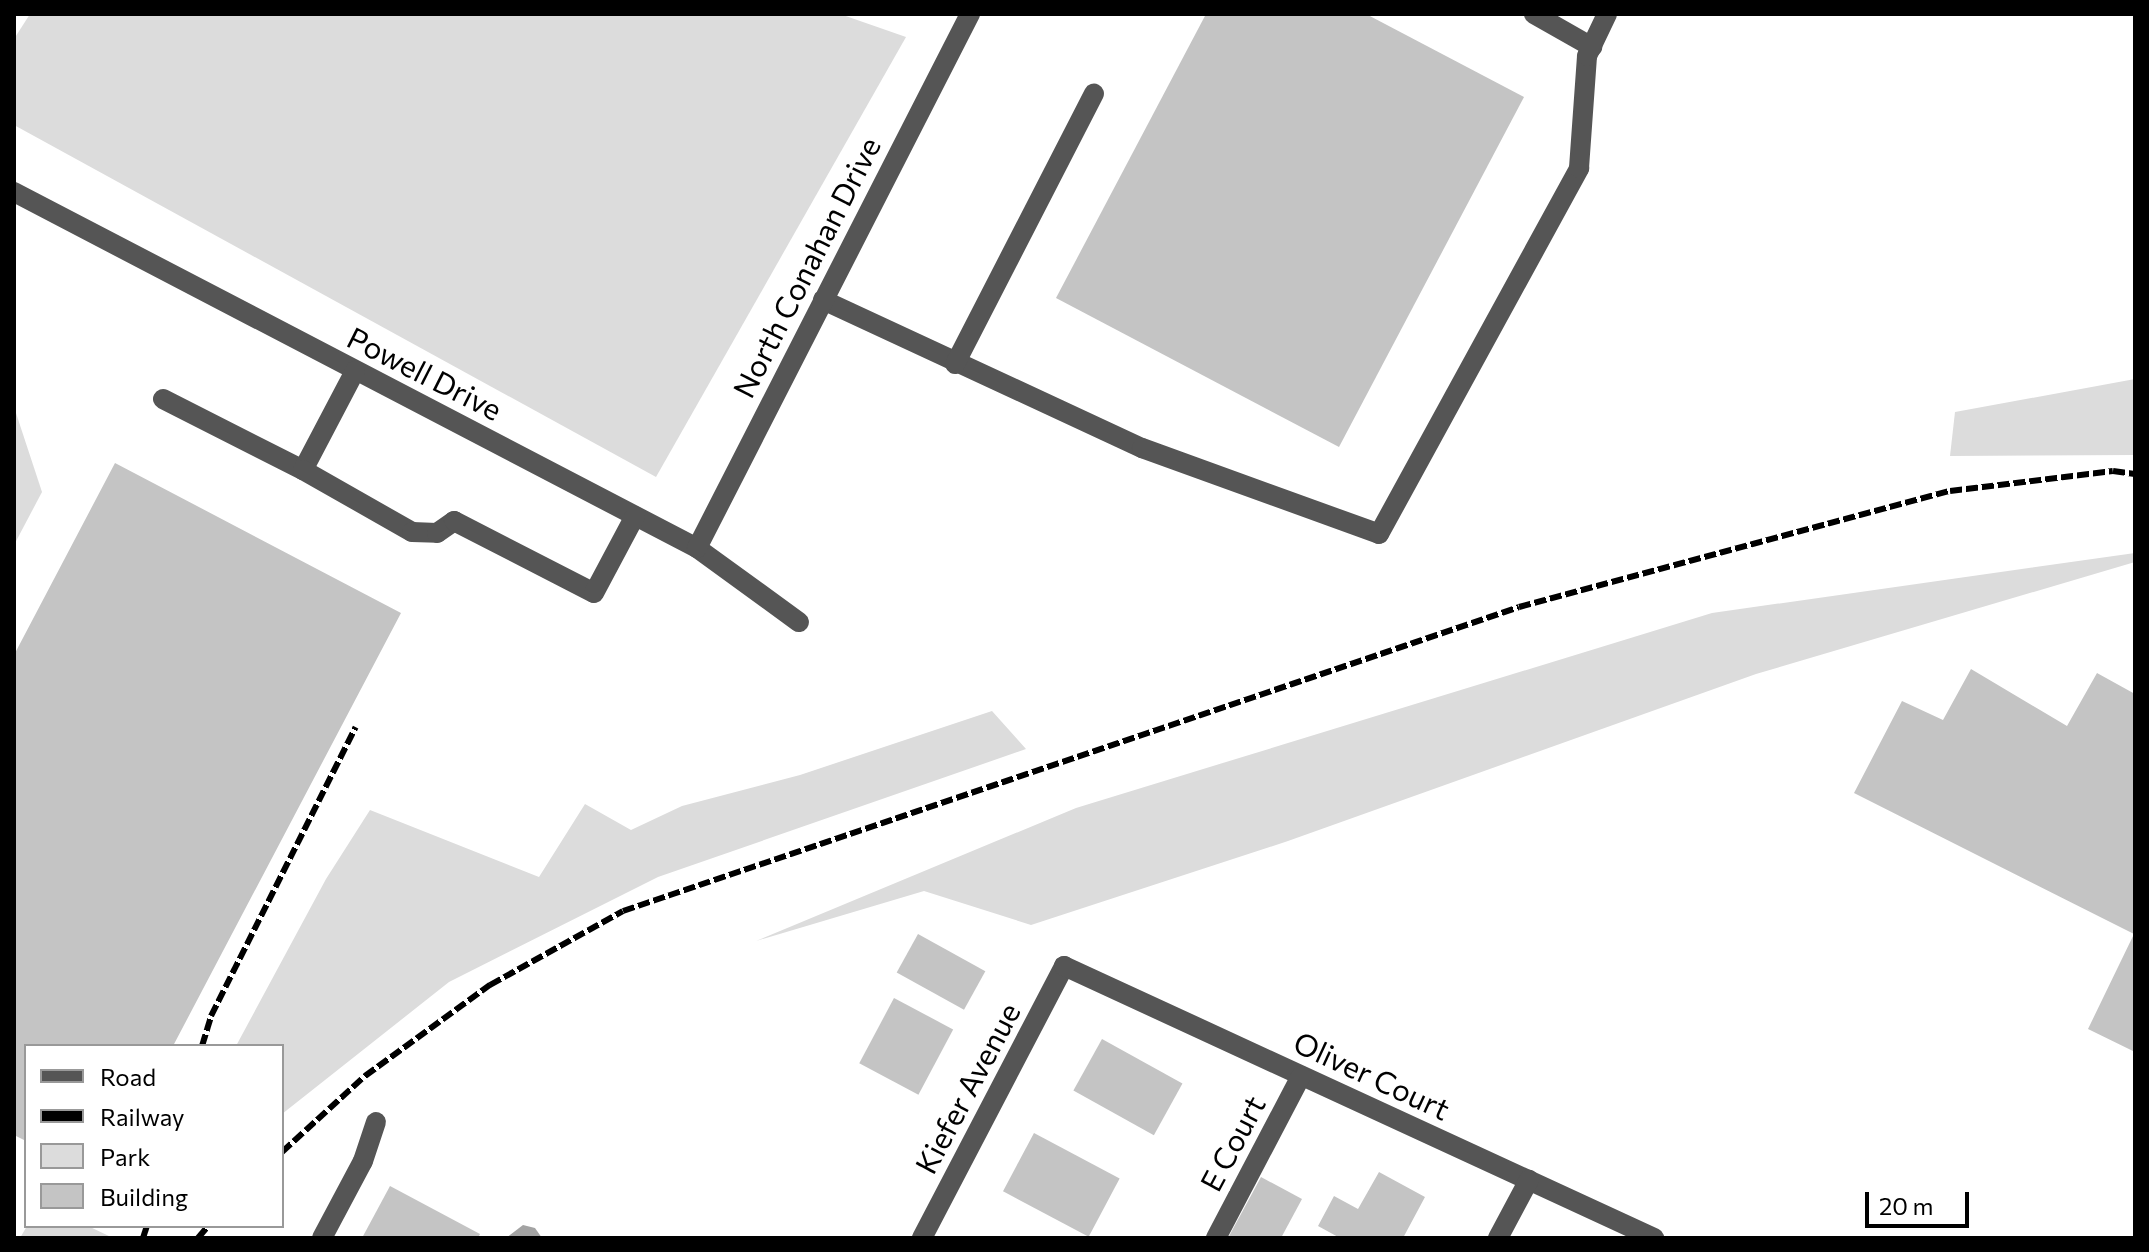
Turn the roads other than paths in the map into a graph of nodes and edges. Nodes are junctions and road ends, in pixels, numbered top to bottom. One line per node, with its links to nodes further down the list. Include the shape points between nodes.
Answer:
1 (970, 14): 7 (street, North Conahan Drive)
2 (1534, 14): 4 (street)
3 (1607, 14): 4 (street)
4 (1592, 47): 8 (street, via 1579,168 1379,534 1142,448)
5 (1094, 94): 8 (street)
6 (14, 192): 9 (street, Powell Drive)
7 (823, 300): 8 (street); 13 (street, North Conahan Drive)
8 (955, 364)
9 (355, 371): 11 (street); 12 (street, Powell Drive)
10 (163, 399): 11 (street)
11 (303, 470): 12 (street, via 412,532 437,533 454,521 594,593)
12 (635, 516): 13 (street, Powell Drive)
13 (697, 548): 14 (street, Powell Drive)
14 (799, 622)
15 (1064, 966): 16 (street, Oliver Court); 20 (street, Kiefer Avenue)
16 (1301, 1076): 18 (street, Oliver Court); 21 (street, E Court)
17 (376, 1122): 19 (street, via 363,1161)
18 (1529, 1180): 22 (street); 23 (street, Oliver Court)
19 (322, 1238)
20 (922, 1238)
21 (1216, 1238)
22 (1498, 1238)
23 (1654, 1238)

